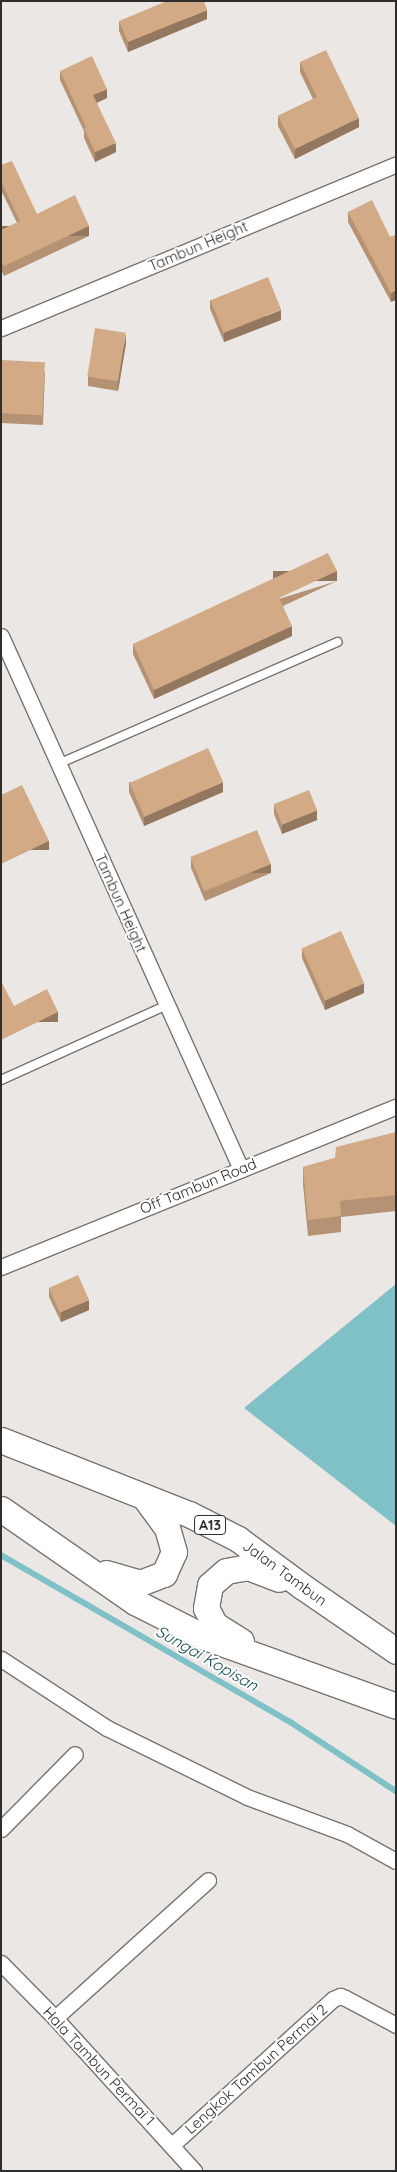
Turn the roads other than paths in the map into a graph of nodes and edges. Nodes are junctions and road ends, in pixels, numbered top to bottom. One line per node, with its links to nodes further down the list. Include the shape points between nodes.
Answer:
1 (396, 164): 2 (street, Tambun Height)
2 (1, 328)
3 (1, 636): 5 (street, Tambun Height)
4 (337, 642): 5 (lane)
5 (58, 764): 6 (street, Tambun Height)
6 (166, 1005): 7 (lane); 9 (street, Tambun Height)
7 (1, 1080)
8 (396, 1107): 9 (street, Off Tambun Road)
9 (241, 1169): 10 (street, Off Tambun Road)
10 (1, 1267)
11 (1, 1440): 12 (main road, Jalan Tambun / A13)
12 (145, 1498): 14 (main road, via 167,1528 174,1552 164,1574 140,1583); 15 (main road, Jalan Tambun / A13, via 189,1514 238,1539)
13 (1, 1509): 14 (main road)
14 (84, 1566): 18 (main road, via 134,1602 202,1636)
15 (303, 1588): 16 (main road, Jalan Tambun / A13); 18 (main road, via 248,1567 226,1571 210,1585 206,1608 215,1625)
16 (396, 1651)
17 (1, 1659): 22 (street, via 107,1728 247,1797 347,1834)
18 (275, 1662): 19 (main road)
19 (396, 1706)
20 (75, 1754): 21 (street)
21 (1, 1829)
22 (396, 1861)
23 (208, 1880): 25 (street)
24 (1, 1963): 25 (street, Hala Tambun Permai 1)
25 (55, 2018): 27 (street, Hala Tambun Permai 1)
26 (396, 2024): 27 (street, Lengkok Tambun Permai 2, via 340,1996 333,1999)
27 (172, 2145): 28 (street, Hala Tambun Permai 1)
28 (194, 2171)

